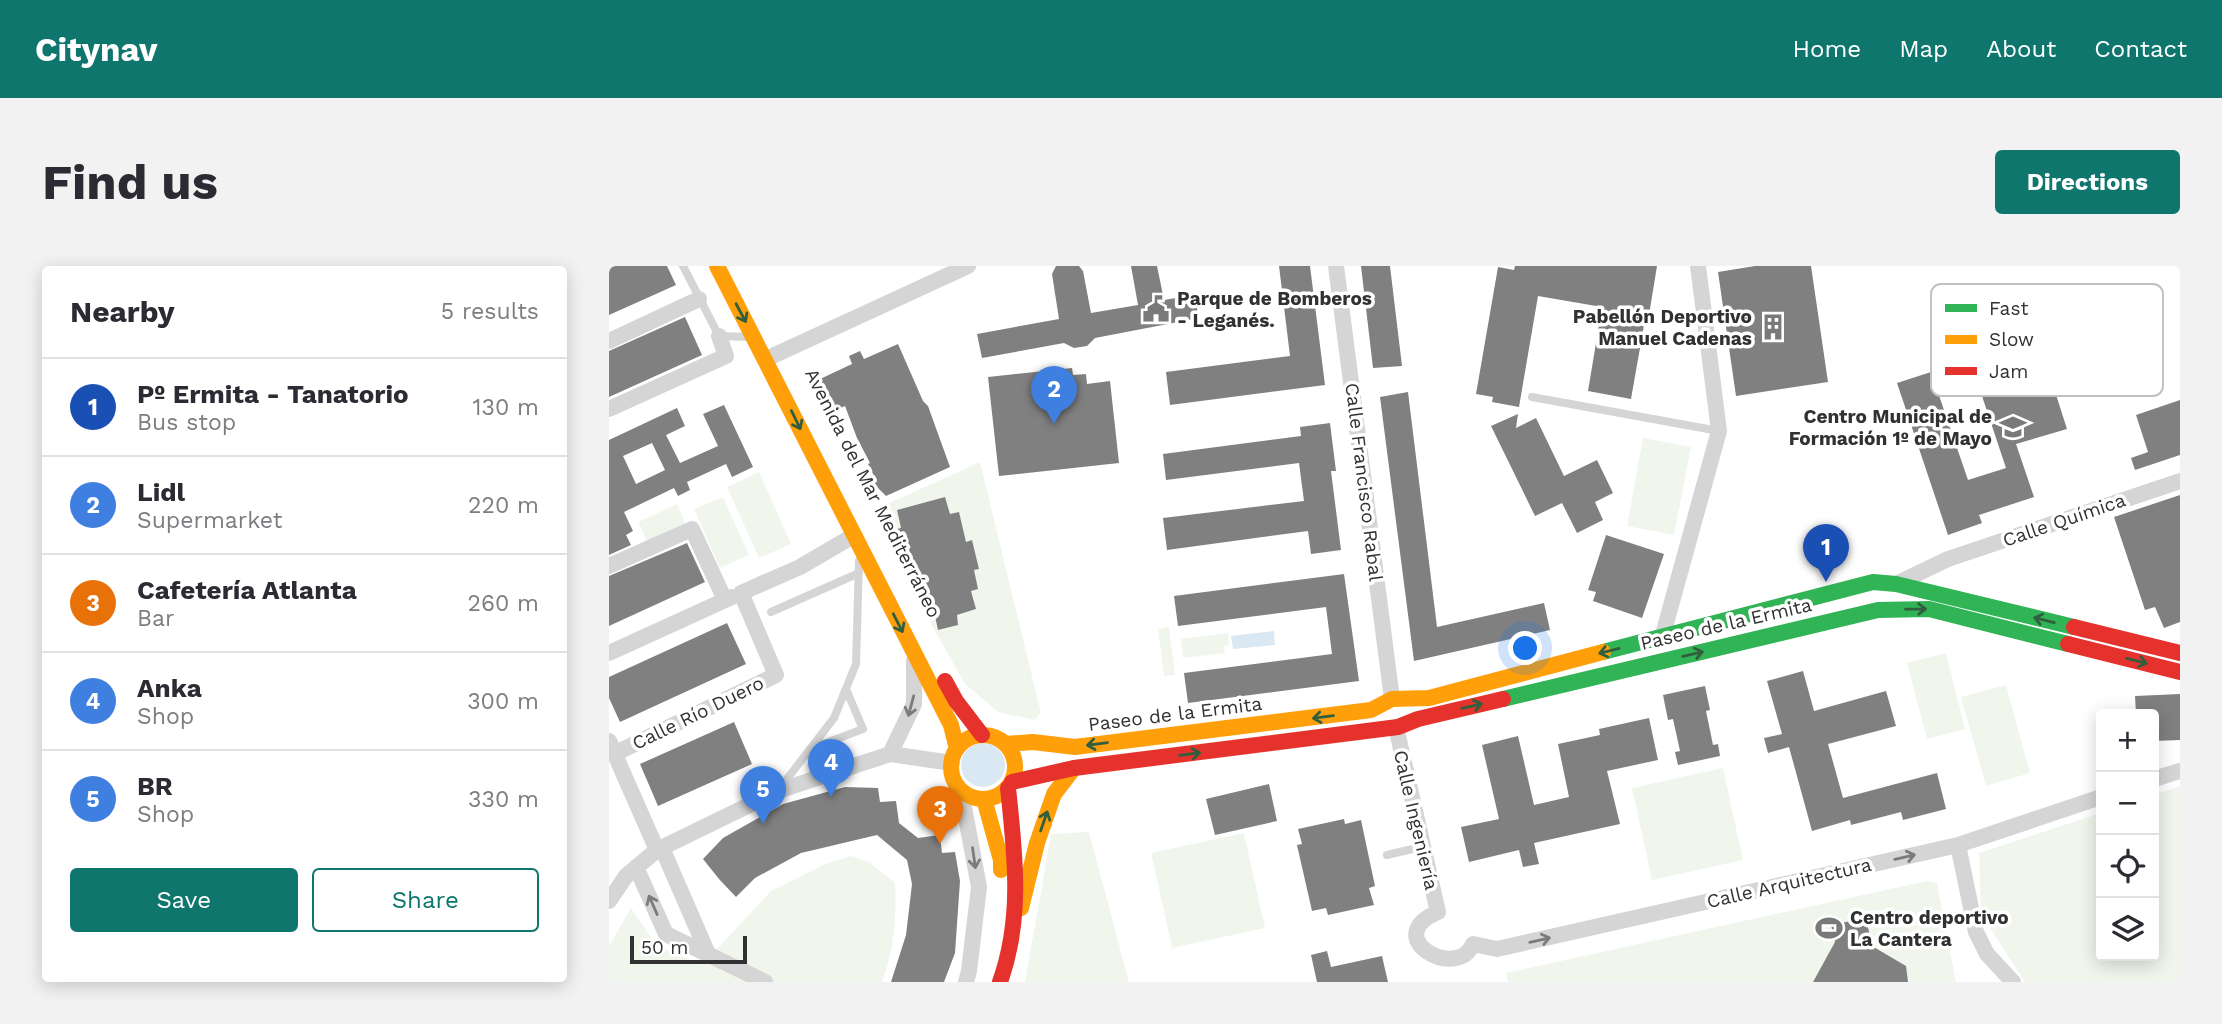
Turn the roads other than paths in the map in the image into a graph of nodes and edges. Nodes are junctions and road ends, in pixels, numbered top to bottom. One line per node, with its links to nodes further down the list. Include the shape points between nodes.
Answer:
1 (683, 266): 7 (lane)
2 (717, 266): 9 (main road, Avenida del Mar Mediterráneo, one-way to 9)
3 (735, 266): 11 (main road, Avenida del Mar Mediterráneo)
4 (968, 266): 11 (street)
5 (1336, 266): 33 (street, Calle Francisco Rabal)
6 (1698, 266): 14 (street, Paseo de la Ermita)
7 (699, 299): 8 (lane); 10 (street)
8 (719, 336): 9 (lane); 13 (street, via 726,356)
9 (754, 337): 11 (main road, Avenida del Mar Mediterráneo)
10 (609, 341)
11 (772, 356): 16 (main road, Avenida del Mar Mediterráneo, one-way to 16); 35 (main road, Avenida del Mar Mediterráneo, via 955,701)
12 (1532, 397): 14 (lane)
13 (609, 408)
14 (1719, 431): 26 (street, Paseo de la Ermita)
15 (2180, 481): 17 (street, Calle Química)
16 (856, 542): 19 (lane); 21 (street); 29 (main road, Avenida del Mar Mediterráneo, one-way to 29)
17 (1948, 559): 20 (street, Calle Química); 22 (street, via 1939,574 1940,585)
18 (609, 566): 23 (street, via 692,529)
19 (859, 573): 24 (lane); 32 (lane, via 856,664)
20 (1896, 584): 22 (main road, Paseo de la Ermita); 26 (main road, Paseo de la Ermita, via 1865,583)
21 (741, 593): 23 (street); 37 (street, Calle Río Duero, via 776,675)
22 (1952, 597): 25 (main road, Paseo de la Ermita, one-way to 22)
23 (725, 600): 27 (street)
24 (771, 612)
25 (2111, 631): 28 (main road, Paseo de la Ermita); 30 (lane)
26 (1662, 638): 33 (main road, Paseo de la Ermita, one-way to 33, via 1429,698)
27 (609, 653)
28 (2180, 653)
29 (914, 654): 39 (street, Avenida del Mar Mediterráneo, one-way to 39, via 914,704); 40 (main road, Avenida del Mar Mediterráneo, via 951,725)
30 (2106, 654): 31 (main road, Paseo de la Ermita, one-way to 31); 34 (main road, Paseo de la Ermita, one-way to 30, via 1878,610 1929,609)
31 (2180, 672)
32 (846, 689): 38 (lane, via 834,718); 38 (lane, via 863,729)
33 (1394, 700): 34 (main road, via 1410,710); 34 (main road, via 1382,708 1383,718); 36 (main road, Paseo de la Ermita, one-way to 36, via 1346,714 1075,747)
34 (1398, 726): 41 (main road, Paseo de la Ermita, one-way to 34); 50 (street, Calle Ingeniería)
35 (982, 735): 36 (main road); 40 (main road, via 972,737)
36 (1006, 744): 44 (main road, via 1015,762)
37 (612, 748): 51 (street, Calle Río Duero)
38 (810, 749): 45 (lane)
39 (890, 754): 40 (street); 45 (street)
40 (954, 756): 46 (main road, via 952,773)
41 (1073, 768): 44 (main road, Paseo de la Ermita); 56 (main road, one-way to 41, via 1054,794)
42 (2180, 771): 43 (street)
43 (2159, 777)
44 (1010, 785): 47 (main road, via 1001,794); 56 (main road, via 1016,871)
45 (778, 791): 51 (street)
46 (961, 791): 47 (main road); 59 (street, one-way to 59, via 979,887)
47 (984, 799): 60 (main road, via 1001,860)
48 (2096, 799): 49 (street, Calle Arquitectura)
49 (1958, 845): 55 (street, Calle Arquitectura, one-way to 49, via 1424,920 1417,934 1419,950 1428,962 1443,968 1456,966 1473,944 1497,949); 62 (street, via 1976,932 1987,954)
50 (1421, 847): 52 (lane); 55 (street, Calle Ingeniería)
51 (659, 849): 53 (street); 57 (street)
52 (1387, 855)
53 (636, 867): 54 (street); 57 (street, one-way to 53, via 666,934)
54 (609, 901)
55 (1438, 912)
56 (1014, 935): 61 (main road)
57 (708, 954): 58 (street)
58 (765, 982)
59 (966, 982)
60 (992, 982)
61 (1000, 982)
62 (2013, 982)

